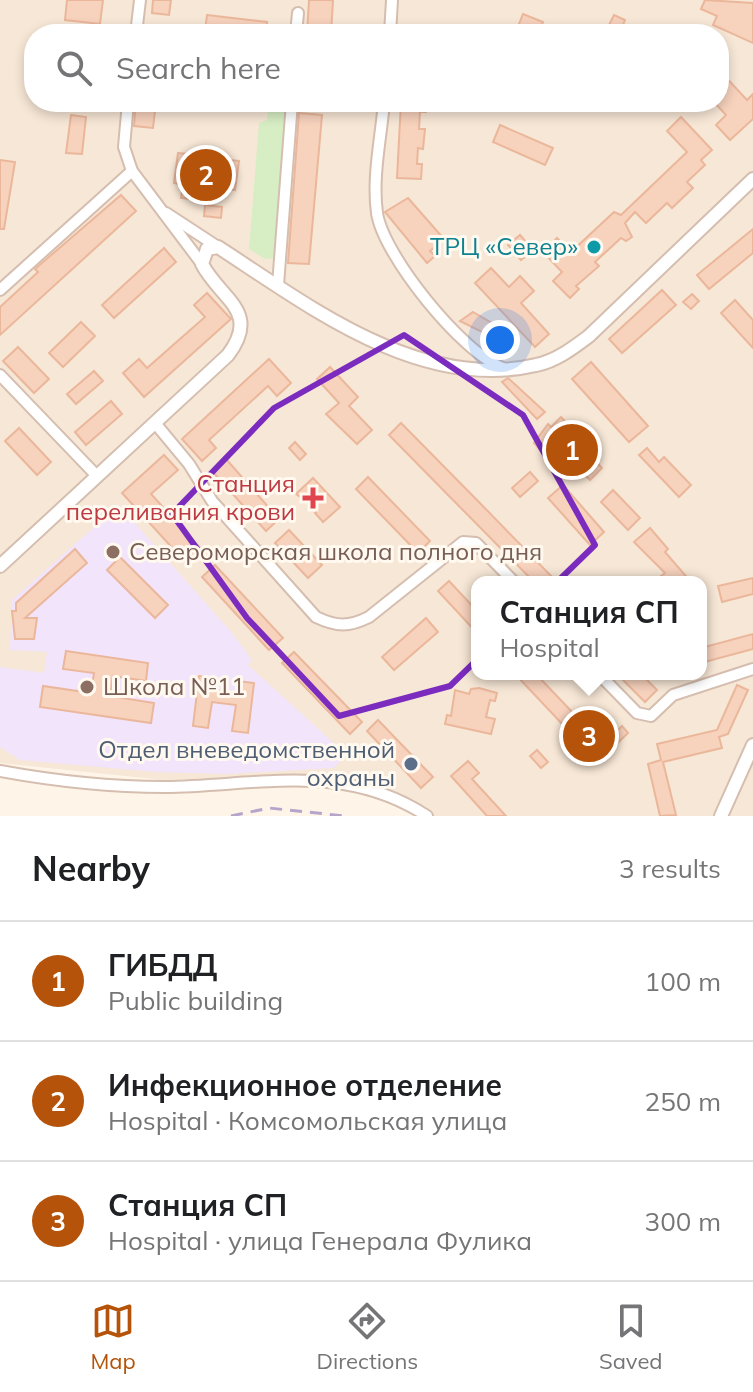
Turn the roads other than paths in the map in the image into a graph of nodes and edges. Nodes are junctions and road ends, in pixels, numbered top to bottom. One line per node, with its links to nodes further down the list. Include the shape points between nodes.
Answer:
1 (140, 0): 4 (street)
2 (392, 0): 6 (street)
3 (298, 13): 5 (street)
4 (137, 24)
5 (297, 24)
6 (391, 24)
7 (127, 112): 10 (street, via 124,147)
8 (291, 112): 15 (street)
9 (383, 112): 17 (street, via 376,193 382,233)
10 (132, 171): 12 (street); 16 (street)
11 (753, 180): 19 (street, via 589,336 561,356)
12 (158, 209): 13 (street); 14 (street)
13 (218, 247): 14 (street, via 203,252); 15 (street)
14 (202, 264): 21 (street, via 238,309 238,342)
15 (278, 285): 18 (street, via 344,329)
16 (0, 290)
17 (460, 340): 18 (street, via 461,357); 19 (street)
18 (452, 365): 19 (street)
19 (505, 368)
20 (0, 375): 22 (street)
21 (155, 423): 22 (street); 24 (street, via 212,501 316,617 331,624 352,625 369,617 463,542 476,543)
22 (97, 476): 23 (street)
23 (0, 566)
24 (508, 576)
25 (753, 669): 26 (street, via 673,695 651,716 637,713)
26 (605, 680)
27 (753, 745): 30 (street)
28 (0, 771): 29 (street, via 160,787 345,782)
29 (427, 816)
30 (721, 816)

